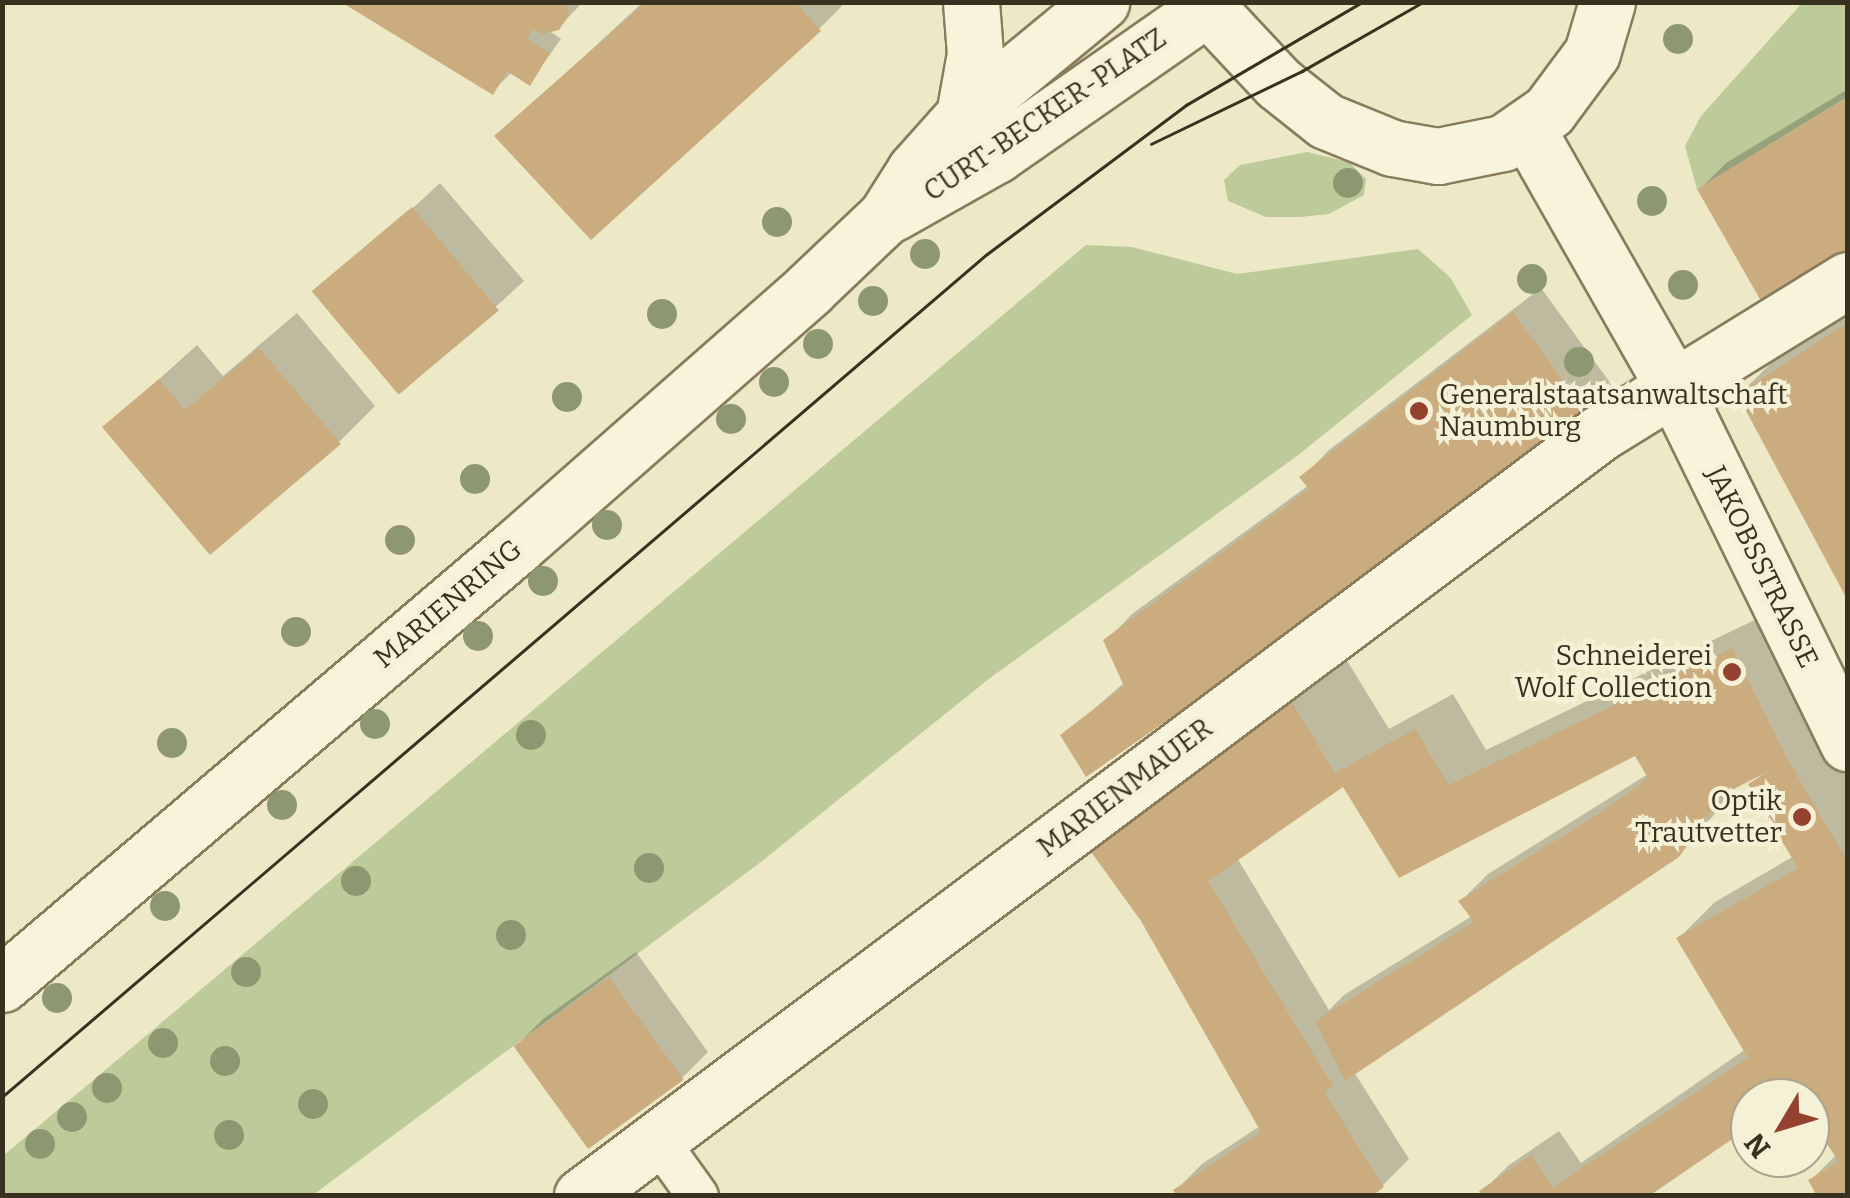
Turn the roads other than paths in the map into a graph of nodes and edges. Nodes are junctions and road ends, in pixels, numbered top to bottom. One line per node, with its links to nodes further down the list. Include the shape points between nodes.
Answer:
1 (972, 2): 5 (street, via 975,54)
2 (1101, 2): 5 (street, CURT-BECKER-PLATZ)
3 (1607, 2): 6 (street, CURT-BECKER-PLATZ, via 1580,74)
4 (1211, 5): 6 (street, CURT-BECKER-PLATZ, via 1297,100 1367,140 1438,156 1486,149); 7 (street, CURT-BECKER-PLATZ, via 996,155)
5 (964, 116): 7 (street, CURT-BECKER-PLATZ, via 915,170)
6 (1527, 129): 9 (street, JAKOBSSTRASSE)
7 (886, 216): 11 (street, MARIENRING, via 517,546)
8 (1848, 280): 9 (street, MARIENMAUER)
9 (1673, 386): 10 (street, JAKOBSSTRASSE); 12 (street, MARIENMAUER, via 1600,433)
10 (1848, 744)
11 (2, 984)
12 (657, 1139): 13 (street, MARIENMAUER); 14 (lane)
13 (582, 1196)
14 (698, 1196)

